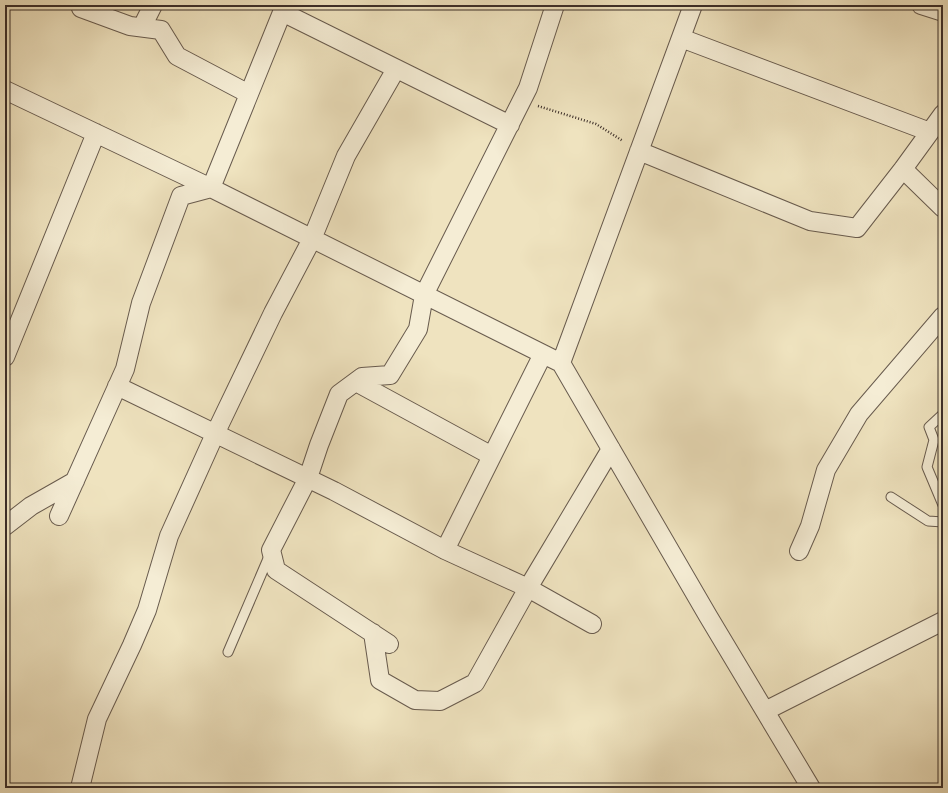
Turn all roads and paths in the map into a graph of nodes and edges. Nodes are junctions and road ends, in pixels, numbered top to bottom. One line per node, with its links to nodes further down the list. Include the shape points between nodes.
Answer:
1 (80, 5): 8 (street, via 81,8)
2 (153, 5): 8 (street)
3 (556, 5): 13 (street)
4 (693, 5): 9 (street)
5 (921, 5): 7 (street)
6 (284, 8): 10 (street); 12 (street)
7 (943, 12)
8 (142, 28): 12 (street, via 161,30 177,56)
9 (681, 38): 16 (street); 18 (street)
10 (396, 69): 15 (street); 22 (street, via 346,156)
11 (5, 90): 17 (street)
12 (249, 94): 20 (street)
13 (522, 101): 15 (street); 18 (path, via 596,124)
14 (943, 114): 16 (street)
15 (510, 125): 23 (street)
16 (930, 132): 19 (street)
17 (96, 133): 20 (street); 26 (street)
18 (639, 151): 19 (street, via 810,221 857,228); 27 (street)
19 (903, 169): 21 (street)
20 (211, 188): 22 (street); 29 (street, via 181,196 141,303 125,369)
21 (943, 208)
22 (312, 239): 23 (street); 31 (street)
23 (424, 295): 25 (street); 28 (street, via 418,329 390,375 362,377)
24 (943, 316): 43 (street, via 859,414 826,470 810,526)
25 (543, 354): 27 (street); 33 (street)
26 (5, 357)
27 (561, 363): 32 (street)
28 (356, 382): 33 (street); 34 (street, via 339,394)
29 (117, 386): 31 (street); 35 (street)
30 (943, 414): 37 (lane, via 928,427 934,440 927,466)
31 (215, 434): 34 (street); 51 (street, via 169,536 147,610 97,719)
32 (611, 449): 44 (street); 50 (street)
33 (492, 456): 42 (street)
34 (308, 478): 41 (street); 42 (street)
35 (75, 481): 38 (street); 40 (street, via 31,506)
36 (891, 497): 39 (lane, via 928,521)
37 (943, 505)
38 (59, 516)
39 (943, 522)
40 (5, 526)
41 (271, 550): 47 (street, via 276,570); 49 (lane)
42 (445, 550): 44 (street)
43 (799, 551)
44 (528, 588): 46 (street); 47 (street, via 475,683 440,701 415,700 380,680)
45 (943, 621): 50 (street)
46 (592, 624)
47 (373, 633): 48 (street)
48 (389, 644)
49 (228, 652)
50 (765, 711): 52 (street)
51 (80, 788)
52 (811, 788)

